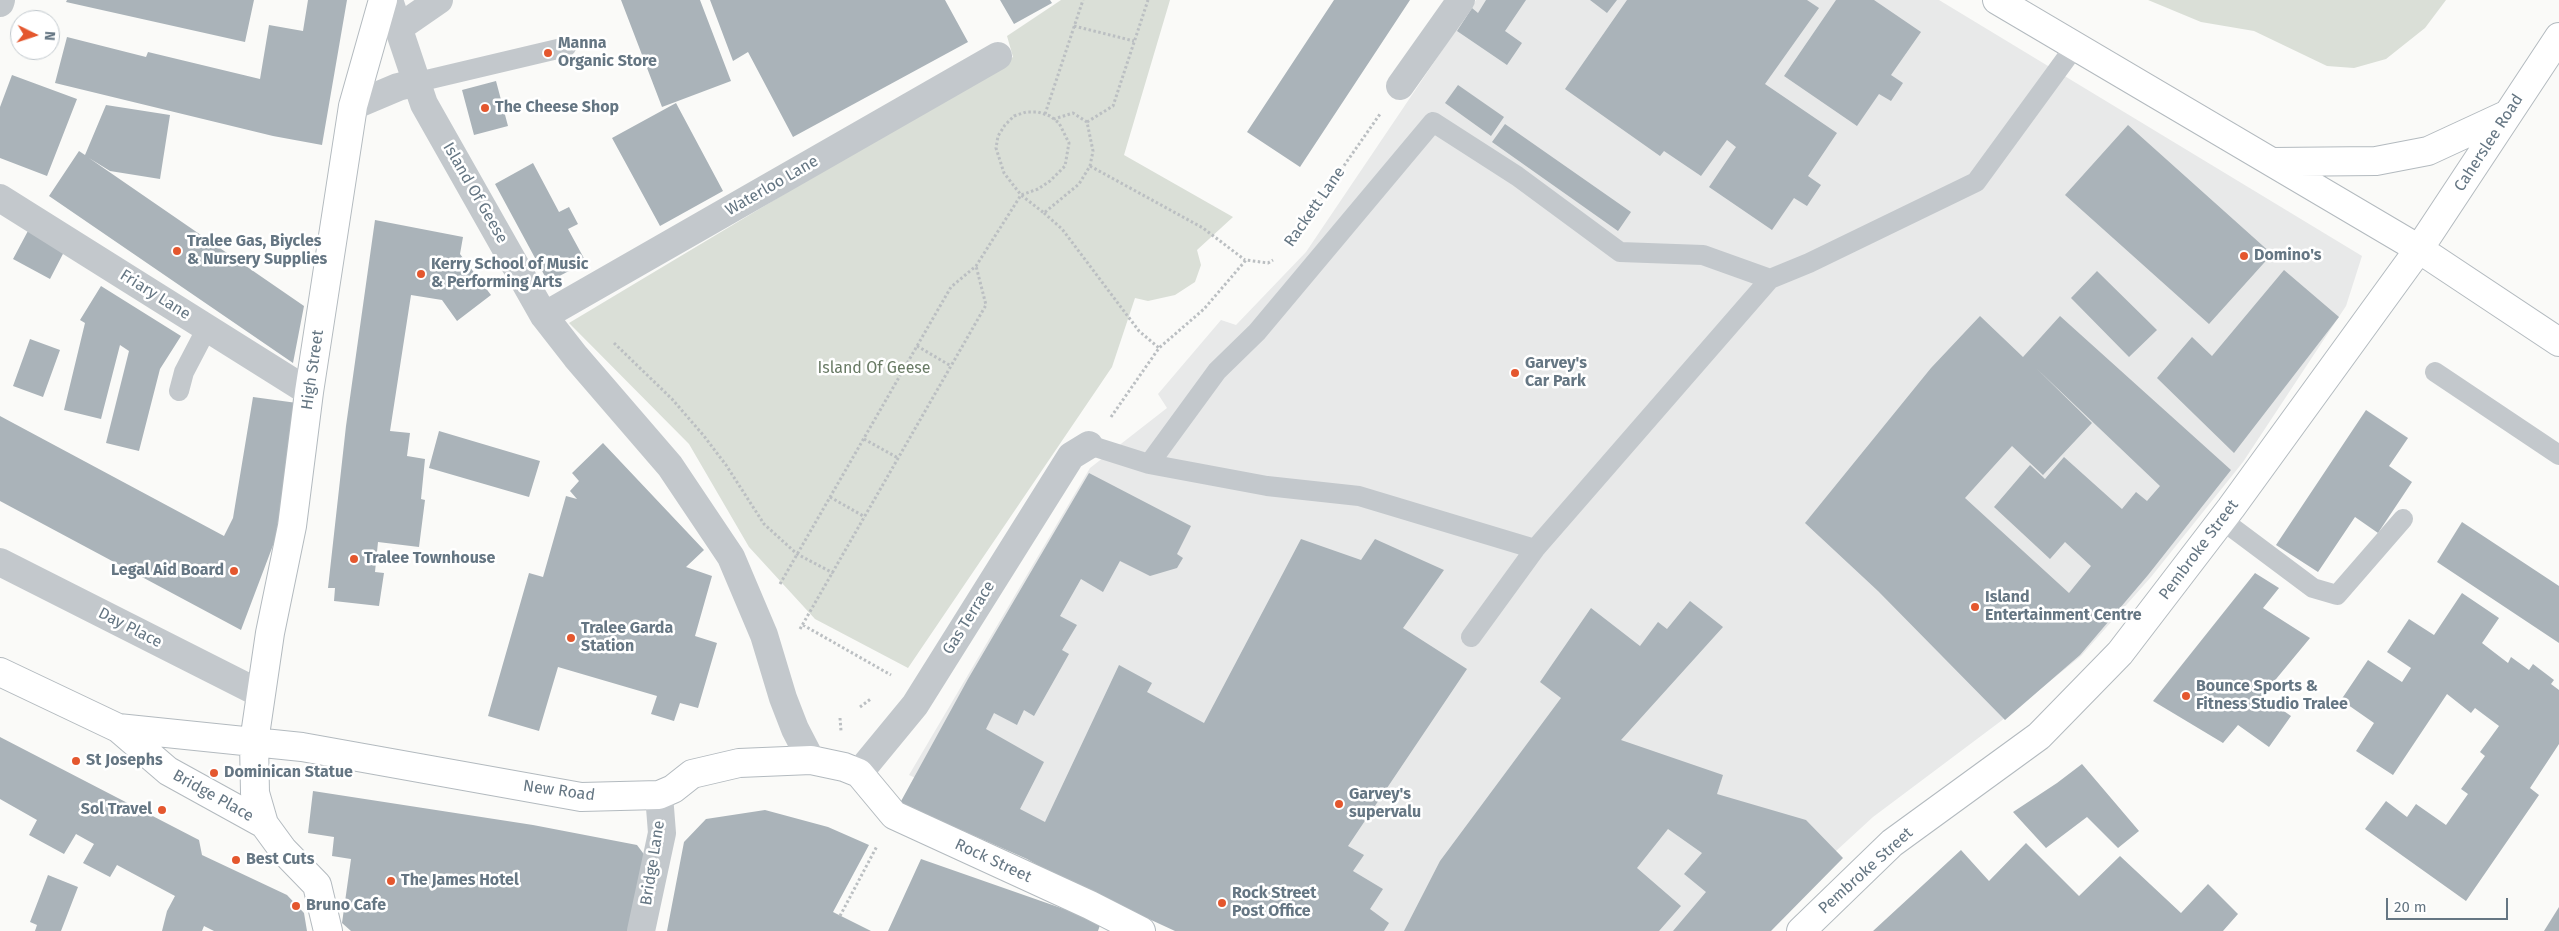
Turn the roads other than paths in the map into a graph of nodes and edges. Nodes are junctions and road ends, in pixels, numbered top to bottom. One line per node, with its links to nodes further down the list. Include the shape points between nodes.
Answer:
1 (383, 0): 13 (main road, High Street)
2 (389, 0): 6 (street, Island Of Geese)
3 (439, 0): 6 (street)
4 (1461, 0): 12 (street)
5 (1997, 0): 8 (main road)
6 (400, 27): 11 (street, Island Of Geese)
7 (2559, 37): 14 (main road, Caherslee Road)
8 (2076, 45): 15 (main road); 18 (lane, via 1976,182)
9 (566, 47): 11 (lane)
10 (998, 56): 19 (street, Waterloo Lane)
11 (418, 82): 13 (street); 19 (street, Island Of Geese, via 424,104)
12 (1400, 86)
13 (353, 106): 24 (main road, High Street)
14 (2508, 114): 15 (main road, via 2428,151 2376,161); 17 (main road, Caherslee Road)
15 (2272, 162): 17 (main road)
16 (0, 198): 20 (street, Friary Lane)
17 (2419, 249): 21 (main road); 29 (main road, Pembroke Street)
18 (1770, 279): 27 (lane, via 1703,255 1620,252 1517,176 1433,122 1257,332 1217,371); 30 (lane)
19 (544, 316): 37 (street, Island Of Geese, via 670,466 719,536 764,635 783,698)
20 (207, 328): 23 (lane, via 184,372); 24 (street, Friary Lane)
21 (2559, 342)
22 (2435, 372): 26 (lane)
23 (179, 391)
24 (309, 392): 34 (main road, High Street, via 292,526)
25 (1080, 451): 27 (lane); 38 (street, Gas Terrace, via 915,705)
26 (2559, 455)
27 (1149, 464): 30 (lane, via 1267,486 1359,496)
28 (2403, 519): 29 (lane, via 2337,595 2313,588)
29 (2222, 520): 44 (main road, Pembroke Street, via 2120,653 2039,736 1892,843)
30 (1535, 549): 32 (lane)
31 (0, 562): 34 (street, Day Place)
32 (1471, 637)
33 (0, 672): 35 (main road, Bridge Place)
34 (260, 693): 36 (main road, High Street)
35 (118, 728): 36 (main road, Bridge Place); 40 (main road, Bridge Place, via 168,771)
36 (254, 742): 39 (main road, New Road, via 302,747 581,797); 40 (main road, High Street, via 255,792)
37 (811, 760): 38 (main road, New Road); 39 (main road, New Road, via 739,762 692,774)
38 (859, 773): 43 (main road, Rock Street, via 894,815)
39 (659, 795): 42 (street, Bridge Lane, via 662,833)
40 (264, 824): 41 (main road, via 316,885)
41 (328, 931)
42 (641, 931)
43 (1142, 931)
44 (1801, 931)

